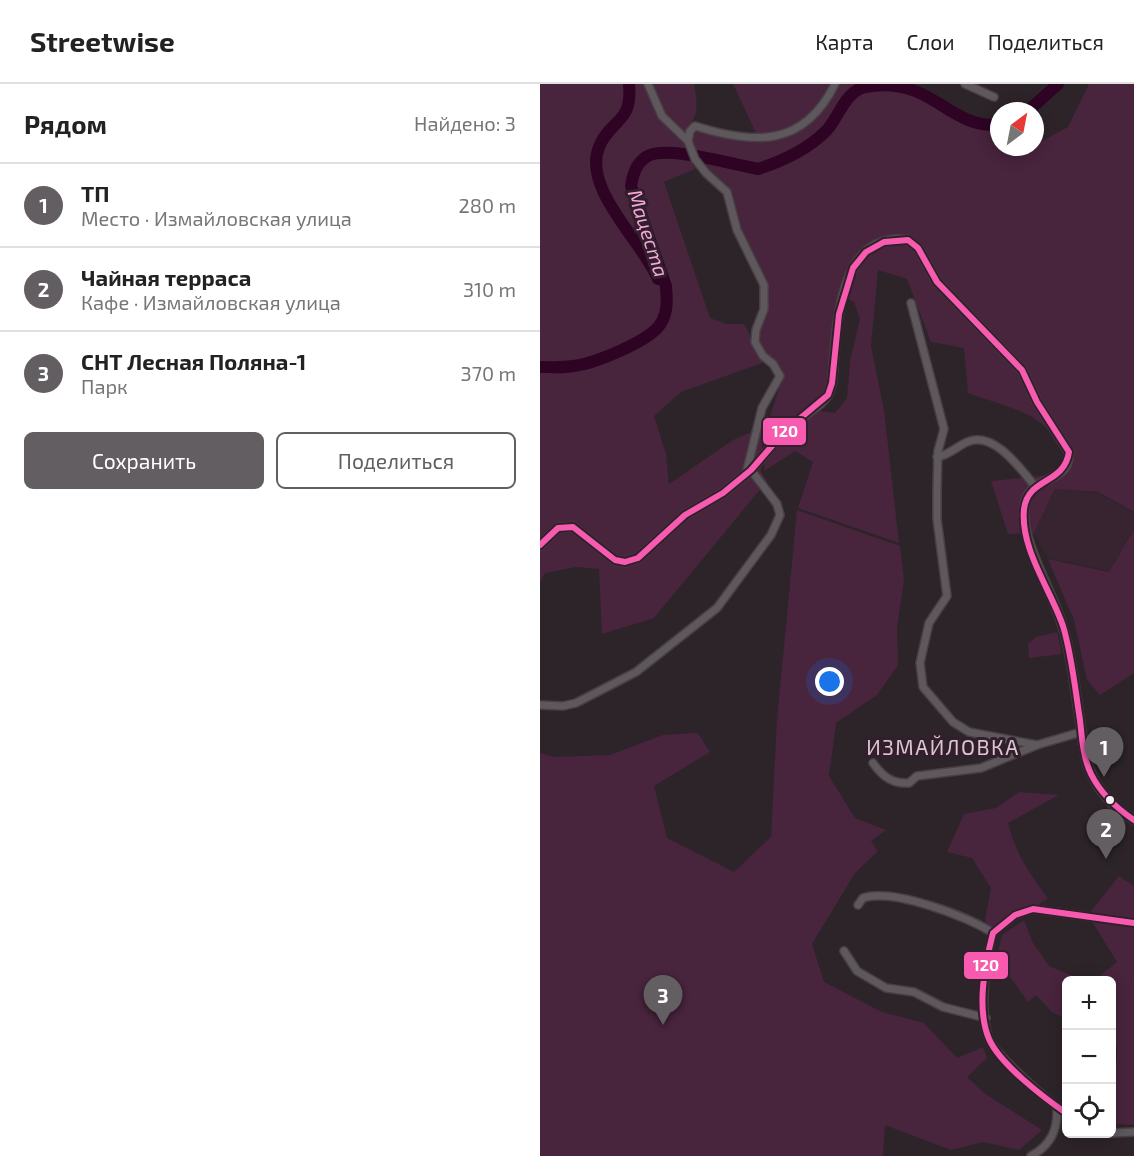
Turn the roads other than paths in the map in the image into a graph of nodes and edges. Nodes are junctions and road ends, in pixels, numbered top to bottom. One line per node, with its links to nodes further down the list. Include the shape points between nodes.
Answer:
1 (648, 84): 5 (street, via 663,116)
2 (835, 84): 5 (street, via 814,117 796,129 754,138 731,137 695,126)
3 (965, 84): 4 (street)
4 (994, 97)
5 (688, 141): 8 (street, via 695,159 727,192 737,230 764,285 764,309 755,342 780,376 762,408)
6 (911, 303): 7 (street, via 945,429)
7 (937, 457): 9 (street, via 969,441 984,442 1006,453); 13 (street, via 937,519 947,596 929,622 920,663 923,687 953,722 969,732)
8 (748, 472): 9 (street, via 785,431 828,395 842,296 854,264 864,252 902,239 914,243 937,282 1017,363 1037,402 1062,437 1070,452 1066,468); 10 (street, via 723,493 685,515 643,554 625,562 615,560 573,527 558,528); 11 (street, via 777,504 780,515 771,535 717,608 636,672 576,703)
9 (1034, 485): 12 (street, via 1023,510 1026,534 1062,626)
10 (540, 545)
11 (540, 705)
12 (1081, 732): 13 (street); 15 (street, via 1087,764 1099,790)
13 (1037, 745): 14 (street, via 981,768 918,776 909,783 890,780)
14 (873, 763)
15 (1134, 820)
16 (858, 905): 18 (street, via 863,898 880,895 950,911)
17 (1134, 923): 18 (street, via 1033,909 1015,915)
18 (993, 933): 20 (street, via 984,982)
19 (844, 951): 20 (street, via 857,971 886,988 914,992 943,1007)
20 (986, 1018): 21 (street, via 990,1040 1002,1056)
21 (1057, 1107): 22 (street); 25 (street, via 1052,1138 1044,1149)
22 (1062, 1110)
23 (1134, 1132): 24 (street)
24 (1116, 1133)
25 (1031, 1156)

